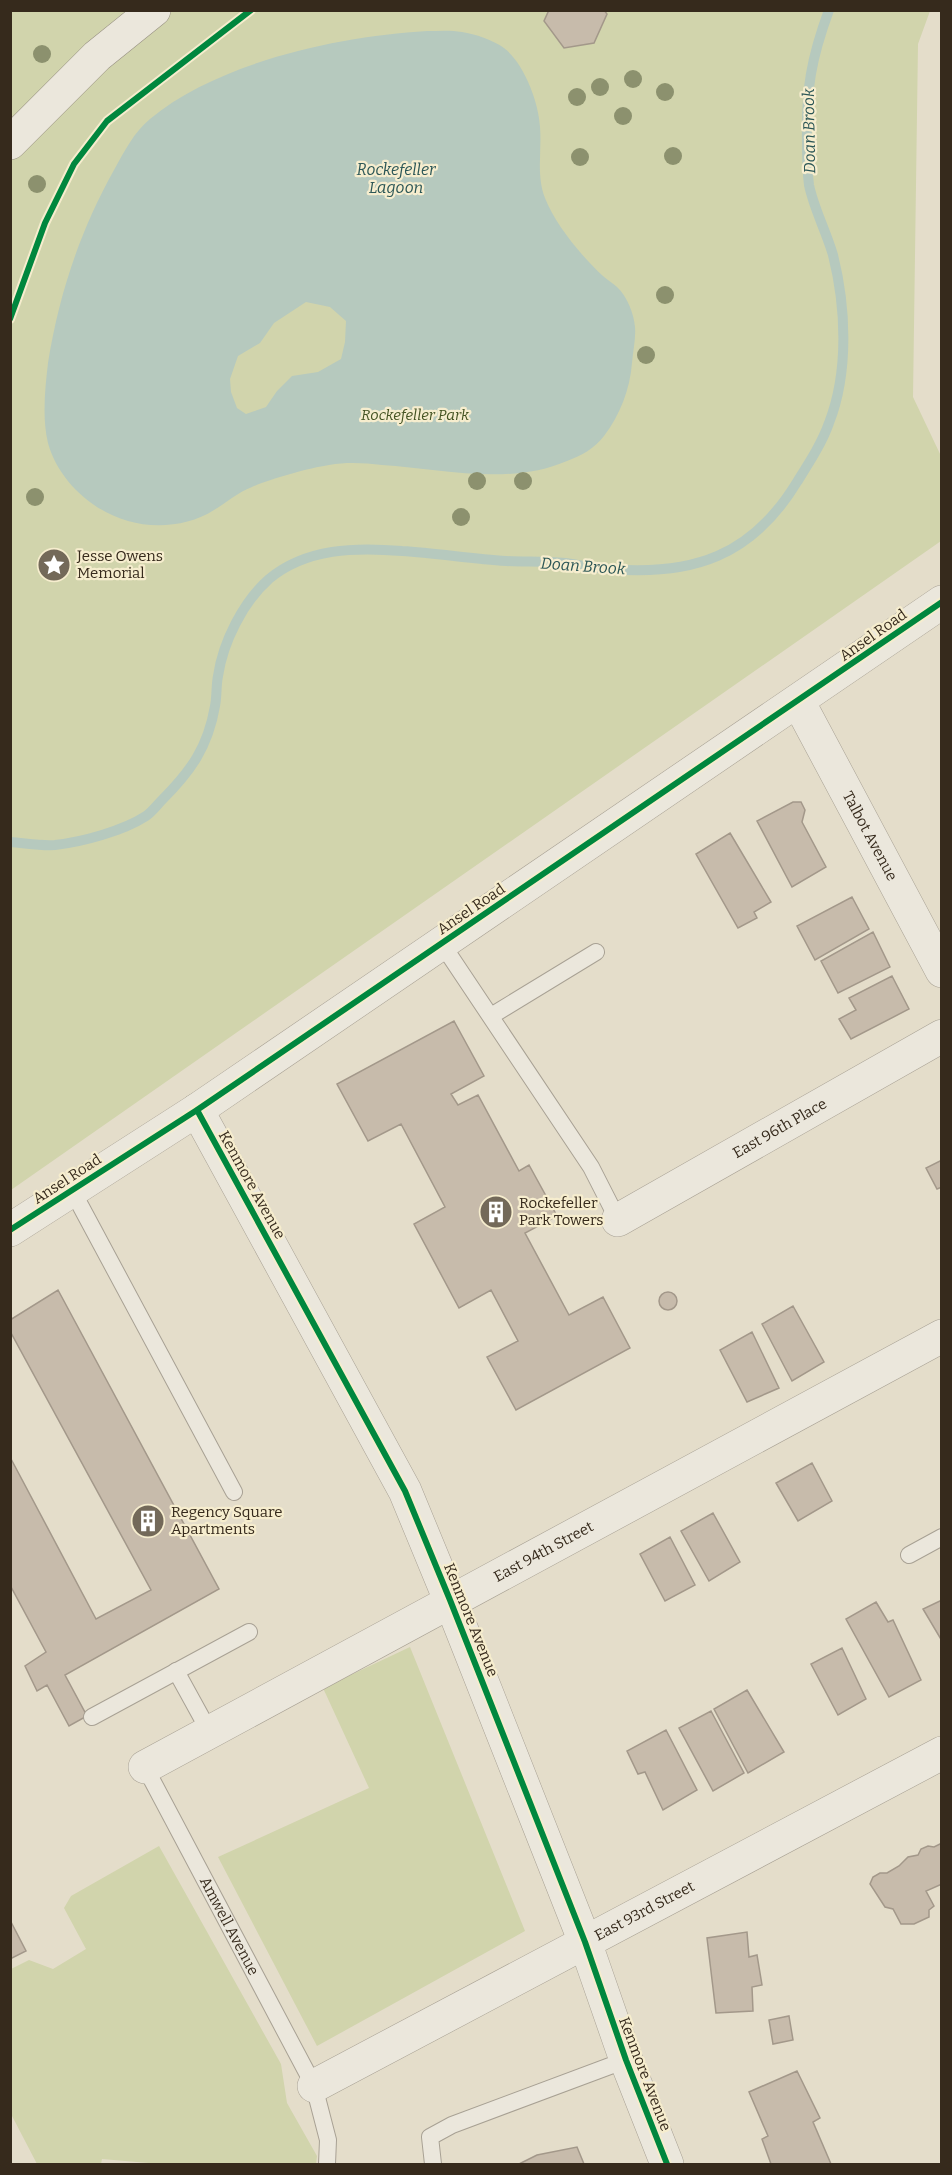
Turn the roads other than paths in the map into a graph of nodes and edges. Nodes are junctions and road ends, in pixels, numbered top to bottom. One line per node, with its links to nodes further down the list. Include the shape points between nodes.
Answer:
1 (153, 10): 2 (street, via 97,56)
2 (10, 143)
3 (942, 602): 4 (street, Ansel Road)
4 (798, 701): 5 (street, Ansel Road); 7 (street, Talbot Avenue)
5 (442, 944): 8 (lane); 10 (street, Ansel Road)
6 (596, 952): 8 (lane)
7 (942, 970)
8 (491, 1016): 12 (lane, via 591,1167)
9 (942, 1036): 12 (street, East 96th Place)
10 (196, 1110): 11 (street, Ansel Road); 18 (street, Kenmore Avenue, via 405,1491)
11 (72, 1190): 13 (street, Ansel Road); 15 (lane)
12 (618, 1220)
13 (10, 1230)
14 (942, 1336): 18 (street, East 94th Street)
15 (234, 1492)
16 (942, 1537): 17 (lane)
17 (909, 1555)
18 (450, 1600): 22 (street, East 94th Street); 25 (street, Kenmore Avenue)
19 (249, 1632): 20 (lane)
20 (176, 1671): 21 (lane); 22 (lane)
21 (92, 1717)
22 (209, 1731): 24 (street, East 94th Street)
23 (942, 1753): 25 (street, East 93rd Street)
24 (145, 1767): 27 (lane, Amwell Avenue)
25 (585, 1942): 26 (street, Kenmore Avenue); 27 (street, East 93rd Street)
26 (626, 2060): 29 (lane, via 452,2125 430,2137); 30 (street, Kenmore Avenue)
27 (315, 2086): 28 (lane, Amwell Avenue, via 328,2140)
28 (327, 2164)
29 (433, 2164)
30 (667, 2164)

